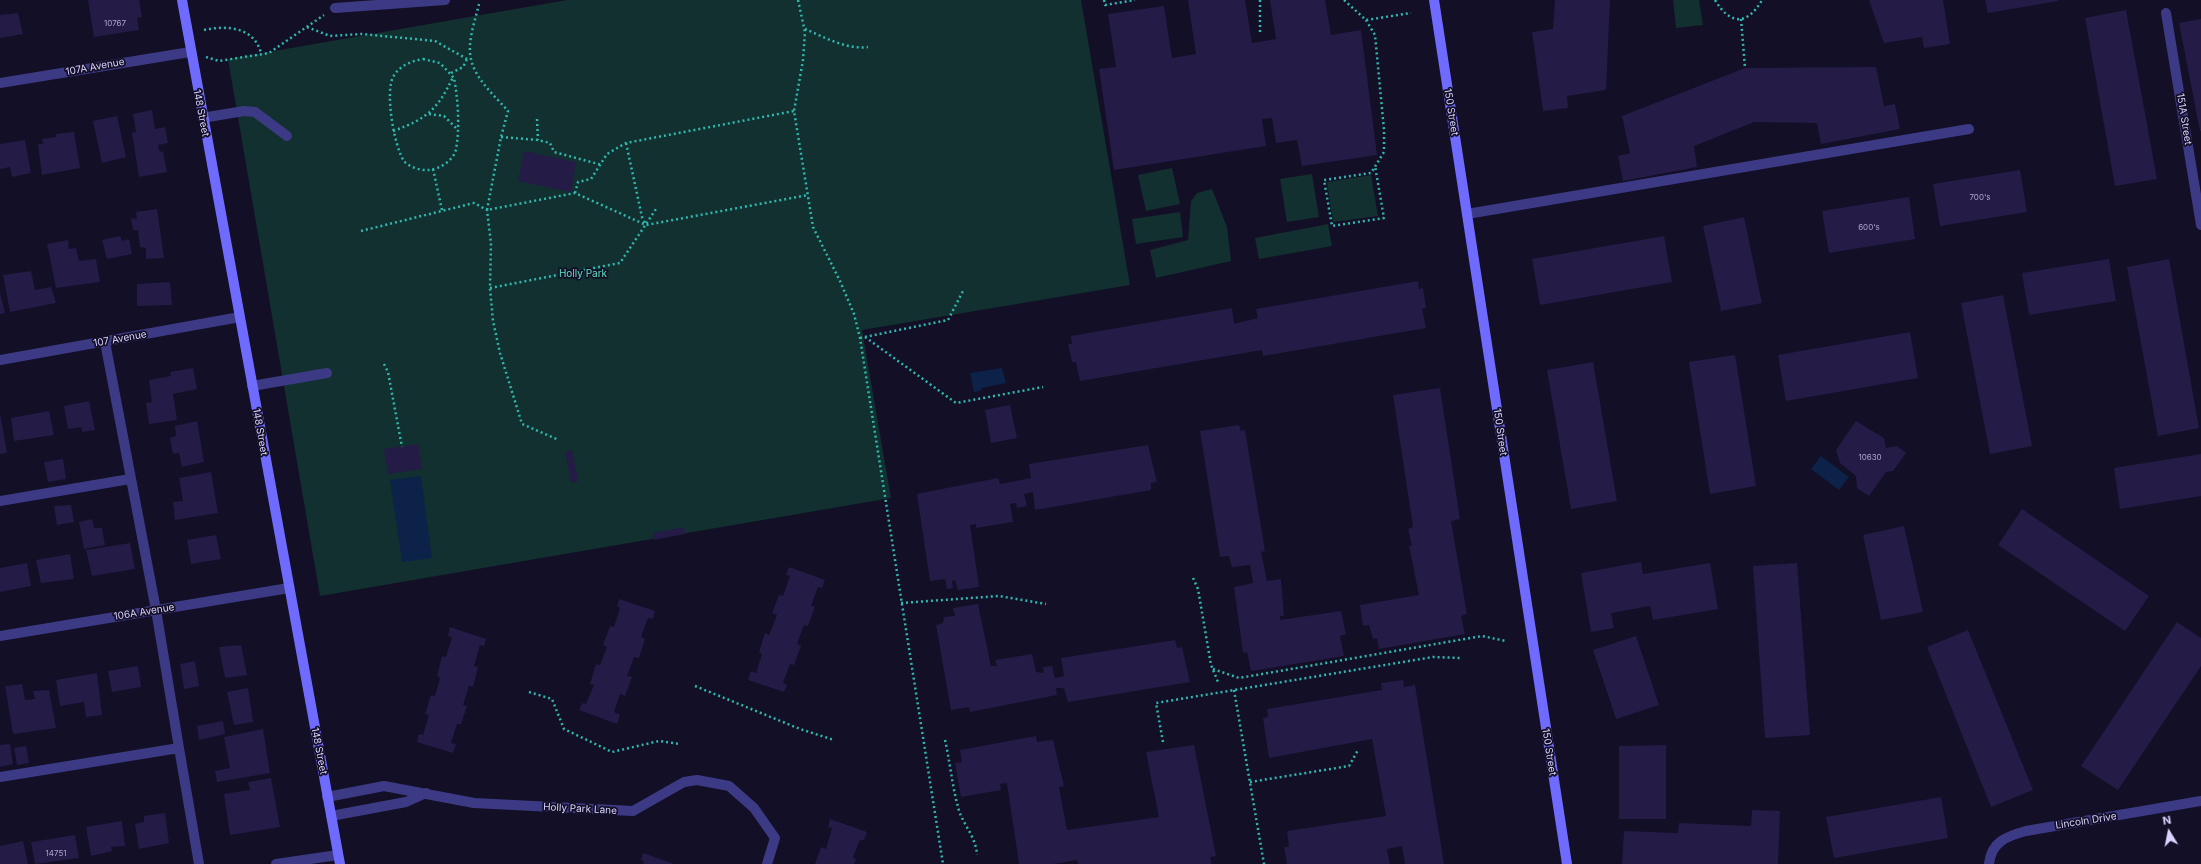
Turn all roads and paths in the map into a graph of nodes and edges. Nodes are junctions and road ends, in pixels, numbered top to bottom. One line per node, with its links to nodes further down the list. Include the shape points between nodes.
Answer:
1 (182, 0): 22 (main road, 148 Street)
2 (445, 0): 12 (street)
3 (798, 0): 18 (path)
4 (1104, 0): 5 (path, via 1105,5)
5 (1135, 0)
6 (1260, 0): 20 (path)
7 (1344, 0): 16 (path)
8 (1434, 0): 48 (main road, 150 Street)
9 (1715, 0): 15 (path, via 1729,18)
10 (1762, 0): 15 (path, via 1754,13)
11 (479, 4): 24 (path, via 471,39)
12 (335, 8): 17 (path)
13 (1411, 13): 16 (path)
14 (2166, 13): 50 (street, 151A Street)
15 (1741, 19): 26 (path)
16 (1366, 20): 41 (path, via 1375,34 1384,130 1384,152)
17 (307, 27): 23 (path, via 269,53); 25 (path, via 330,36 362,34 435,41)
18 (804, 29): 21 (path, via 838,42 861,48); 29 (path, via 803,60)
19 (204, 30): 23 (path, via 238,28 251,35)
20 (1260, 32)
21 (868, 47)
22 (190, 52): 23 (path, via 219,61); 28 (street, 107A Avenue); 31 (main road, 148 Street)
23 (261, 53)
24 (470, 58): 25 (path); 37 (path, via 478,75 508,111)
25 (467, 59): 27 (path, via 463,67)
26 (1745, 68)
27 (452, 75): 30 (path, via 436,108); 33 (path, via 456,87); 35 (path, via 440,64 423,59 411,61 398,69 390,89)
28 (0, 83)
29 (794, 111): 39 (path); 44 (path)
30 (428, 114): 33 (path, via 444,116); 35 (path, via 409,126)
31 (202, 118): 36 (street, via 244,111 255,112); 54 (main road, 148 Street)
32 (537, 119): 38 (path)
33 (457, 129): 42 (path, via 456,150 444,165)
34 (1969, 129): 48 (street)
35 (393, 131): 42 (path, via 404,162 422,170)
36 (287, 136)
37 (501, 137): 38 (path); 47 (path)
38 (538, 140): 40 (path, via 550,143 554,152)
39 (626, 143): 40 (path, via 607,154); 49 (path)
40 (602, 165): 43 (path, via 591,179 578,182)
41 (1375, 166): 41 (path, via 1371,173 1324,180 1332,226 1384,218)
42 (433, 169): 46 (path)
43 (574, 192): 47 (path); 49 (path)
44 (808, 195): 49 (path); 56 (path, via 817,238 840,281 854,314)
45 (656, 209): 49 (path)
46 (442, 210): 47 (path, via 474,203); 51 (path)
47 (487, 210): 52 (path, via 491,243)
48 (1467, 214): 99 (main road, 150 Street)
49 (646, 225): 52 (path, via 620,263)
50 (2201, 225)
51 (361, 230)
52 (490, 288): 63 (path, via 493,321 500,353 522,424)
53 (963, 291): 55 (path, via 948,320)
54 (240, 317): 57 (street, 107 Avenue); 61 (main road, 148 Street)
55 (865, 337): 56 (path); 62 (path, via 956,403)
56 (860, 338): 69 (path)
57 (105, 342): 58 (street, 107 Avenue); 65 (street)
58 (0, 360)
59 (384, 364): 64 (path, via 388,372)
60 (327, 373): 61 (street)
61 (252, 386): 68 (main road, 148 Street)
62 (1043, 387)
63 (559, 440)
64 (402, 447)
65 (130, 479): 66 (street); 71 (street)
66 (0, 501)
67 (1193, 578): 75 (path, via 1198,589)
68 (288, 588): 71 (street, 106A Avenue); 89 (main road, 148 Street)
69 (901, 603): 70 (path, via 999,596); 97 (path)
70 (1046, 604)
71 (156, 610): 72 (street, 106A Avenue); 84 (street)
72 (0, 636)
73 (1506, 641): 75 (path, via 1482,636 1239,678)
74 (1460, 658): 78 (path, via 1433,657)
75 (1213, 669): 76 (path)
76 (1218, 682)
77 (695, 686): 80 (path, via 800,729)
78 (1234, 690): 82 (path, via 1156,703); 87 (path)
79 (529, 692): 83 (path, via 552,699 564,729 612,752 659,741)
80 (834, 740)
81 (945, 740): 92 (path, via 958,808 974,839)
82 (1163, 742)
83 (680, 744)
84 (179, 748): 86 (street); 94 (street)
85 (1358, 750): 87 (path, via 1349,766)
86 (0, 776)
87 (1250, 782): 98 (path)
88 (426, 793): 89 (street, Holly Park Lane, via 384,786); 91 (street, via 406,802); 96 (street, Holly Park Lane, via 474,803 633,811 684,782 697,780 729,786 754,808 775,838)
89 (327, 797): 91 (main road, 148 Street)
90 (2201, 801): 100 (street, Lincoln Drive, via 2026,830 2006,836 1995,846)
91 (331, 816): 93 (main road, 148 Street)
92 (977, 855)
93 (339, 859): 95 (street)
94 (199, 864)
95 (276, 864)
96 (767, 864)
97 (943, 864)
98 (1264, 864)
99 (1567, 864)
100 (1989, 864)

